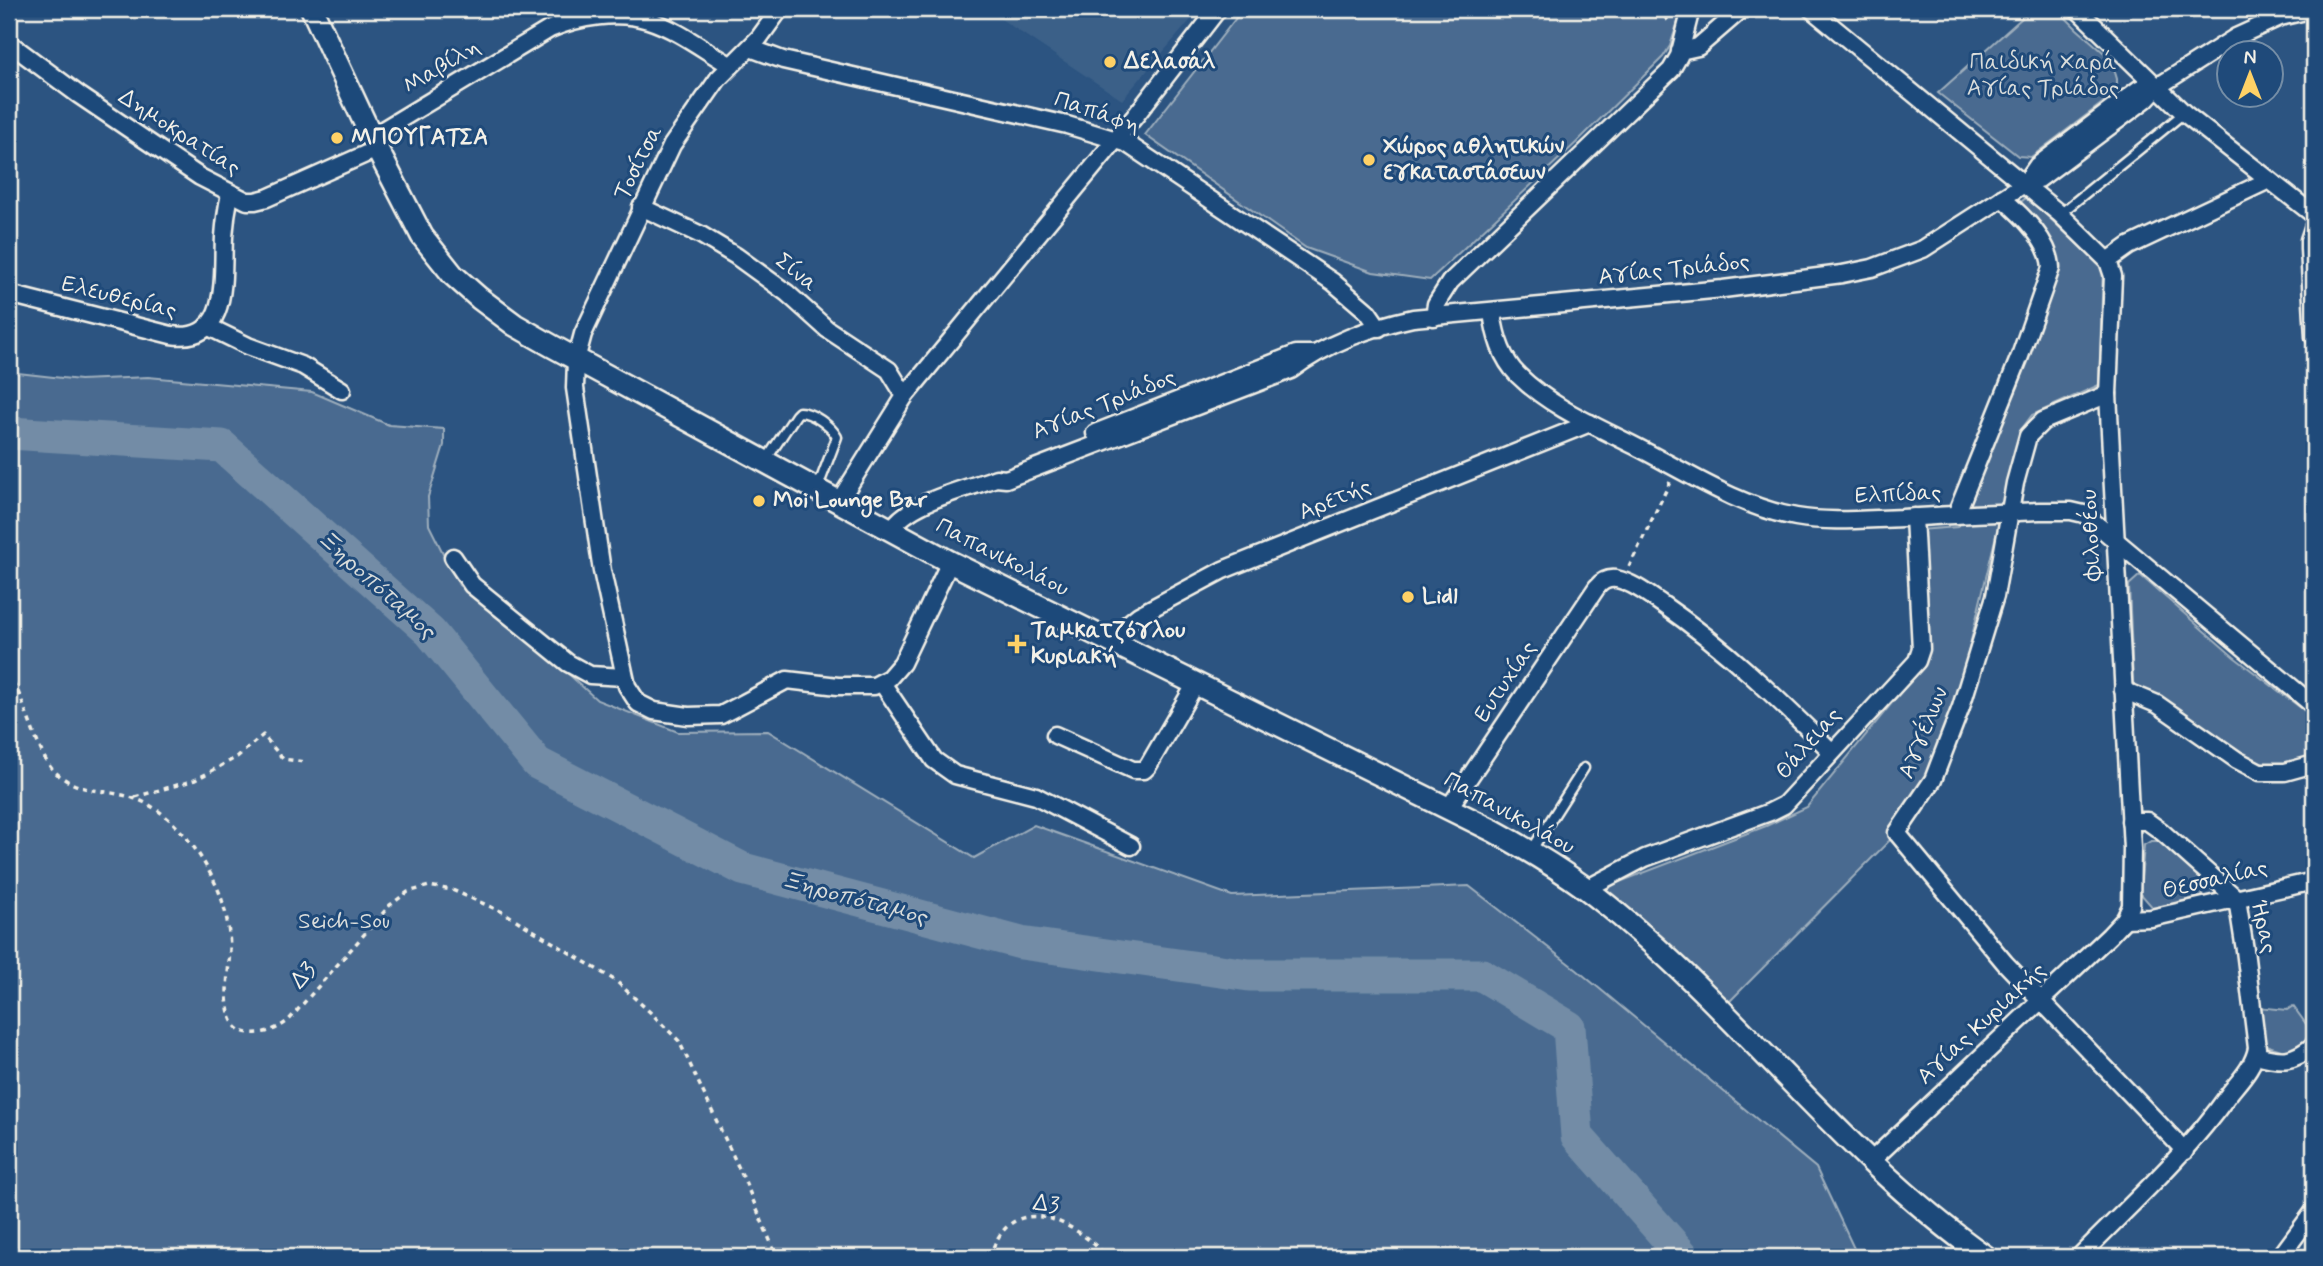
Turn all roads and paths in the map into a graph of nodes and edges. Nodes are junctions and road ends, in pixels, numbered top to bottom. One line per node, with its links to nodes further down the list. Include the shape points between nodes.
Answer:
1 (312, 9): 18 (main road, Παπανικολάου)
2 (780, 9): 12 (street, Τοσίτσα)
3 (1218, 9): 17 (street)
4 (1691, 9): 13 (street)
5 (1742, 9): 13 (street, via 1698,47)
6 (1811, 9): 20 (street)
7 (2077, 9): 15 (street)
8 (2314, 9): 9 (street, Αγίας Τριάδος)
9 (2293, 11): 15 (street, Αγίας Τριάδος, via 2236,37)
10 (576, 14): 14 (street, Μαβίλη, via 647,19); 18 (street, Μαβίλη)
11 (9, 43): 21 (street, Δημοκρατίας, via 157,150)
12 (750, 48): 14 (street, Τοσίτσα); 17 (street, Παπάφη, via 783,60)
13 (1680, 51): 30 (street, via 1667,76 1450,282 1436,304)
14 (730, 65): 23 (street, Τοσίτσα, via 681,131)
15 (2157, 87): 16 (street); 20 (street, Αγίας Τριάδος, via 2139,89 2037,166)
16 (2184, 113): 19 (street); 24 (lane)
17 (1115, 139): 32 (street, Παπάφη, via 1139,150 1332,282 1368,312); 37 (street)
18 (374, 143): 21 (street, Δημοκρατίας, via 259,201); 34 (main road, Παπανικολάου, via 416,227 453,275 515,325)
19 (2269, 180): 25 (street); 27 (street, via 2129,246)
20 (2024, 184): 22 (street, Αγίας Τριάδος); 24 (street)
21 (230, 194): 31 (street, Ελευθερίας, via 223,293)
22 (2002, 198): 29 (street, Αγίας Τριάδος, via 1923,250 1872,268 1723,289); 44 (street, via 2026,219 2048,254 2051,268)
23 (642, 207): 34 (street, Τοσίτσα, via 588,321); 37 (street, Σίνα, via 701,235 788,293 827,329 888,370)
24 (2060, 214): 27 (street)
25 (2314, 215)
26 (2314, 225): 33 (street, via 2309,250)
27 (2108, 261): 36 (street, Φιλοθέου, via 2113,286)
28 (9, 294): 31 (street, Ελευθερίας, via 171,335 188,336)
29 (1492, 312): 30 (street, Αγίας Τριάδος); 38 (street, Ελπίδας, via 1509,365 1543,395)
30 (1434, 317): 32 (street, Αγίας Τριάδος)
31 (207, 326): 35 (street, via 303,366)
32 (1379, 328): 46 (street, Αγίας Τριάδος, via 1311,354 1291,370 1006,479 996,478 913,509)
33 (2314, 337)
34 (576, 360): 39 (main road, Παπανικολάου); 53 (street, Τοσίτσα, via 577,403 602,571)
35 (342, 390)
36 (2108, 394): 43 (street, Αγγέλων, via 2032,430); 47 (street, Φιλοθέου)
37 (905, 396): 42 (street)
38 (1590, 423): 40 (street, Ελπίδας); 51 (street, Αρετής, via 1223,570 1139,615)
39 (765, 462): 41 (main road, Παπανικολάου); 41 (lane, via 796,415 808,413 837,437)
40 (1677, 468): 45 (street, Ελπίδας, via 1745,500 1797,517); 50 (path)
41 (817, 491): 42 (main road, Παπανικολάου)
42 (838, 503): 46 (main road, Παπανικολάου)
43 (2009, 513): 44 (street, Ελπίδας); 47 (street, Ελπίδας, via 2076,511); 72 (street, Αγγέλων, via 1995,596 1961,707 1933,780 1896,833)
44 (1956, 515): 45 (street, Ελπίδας)
45 (1914, 517): 59 (street, Θάλειας, via 1920,657)
46 (891, 530): 49 (main road, Παπανικολάου)
47 (2115, 540): 56 (street, Φιλοθέου); 57 (street, Ελπίδας)
48 (453, 557): 53 (street, via 472,585 568,663 590,675)
49 (950, 562): 51 (main road, Παπανικολάου); 54 (street, via 902,663)
50 (1622, 581): 59 (street, via 1717,643); 64 (street, Ευτυχίας, via 1602,582)
51 (1108, 640): 55 (main road, Παπανικολάου)
52 (9, 674): 63 (path, Δ3, via 51,769 89,791)
53 (624, 677): 54 (street, via 638,703 664,714 688,716 728,712 787,680 863,688)
54 (882, 683): 66 (street, via 934,760 955,775 1036,796)
55 (1195, 685): 58 (street, via 1144,769 1129,769); 64 (main road, Παπανικολάου)
56 (2123, 690): 61 (street, via 2157,704 2260,772 2276,774); 65 (street, Φιλοθέου)
57 (2314, 706)
58 (1055, 735)
59 (1832, 752): 69 (street, Θάλειας, via 1781,807 1645,858)
60 (304, 762): 63 (path, via 283,759 263,735 237,757 195,780)
61 (2314, 764)
62 (1584, 768): 67 (lane)
63 (133, 797): 78 (path, Δ3, via 170,821 191,842 217,886 230,946 228,1007 232,1023 243,1032 272,1031 288,1021 390,905 408,892 429,886 452,890 503,912 616,981 679,1041)
64 (1448, 809): 67 (main road, Παπανικολάου)
65 (2130, 821): 70 (street, Ήρας, via 2147,821 2161,831); 71 (street, Φιλοθέου, via 2132,889)
66 (1130, 846)
67 (1531, 851): 69 (main road, Παπανικολάου)
68 (2314, 881): 70 (street, Θεσσαλίας)
69 (1586, 889): 76 (main road, Παπανικολάου, via 1671,963)
70 (2237, 899): 71 (street, Θεσσαλίας, via 2151,918); 74 (street, Ήρας)
71 (2125, 919): 72 (street, Αγίας Κυριακής)
72 (2039, 1000): 75 (street, Αγγέλων); 76 (street, Αγίας Κυριακής)
73 (2314, 1045): 74 (street, via 2287,1060)
74 (2256, 1055): 75 (street)
75 (2185, 1151): 82 (street)
76 (1870, 1162): 81 (main road, Παπανικολάου)
77 (2314, 1212): 83 (street)
78 (777, 1257)
79 (990, 1257): 80 (path, Δ3, via 1001,1232 1031,1216 1073,1227)
80 (1107, 1257)
81 (1986, 1257)
82 (2079, 1257)
83 (2280, 1257)

